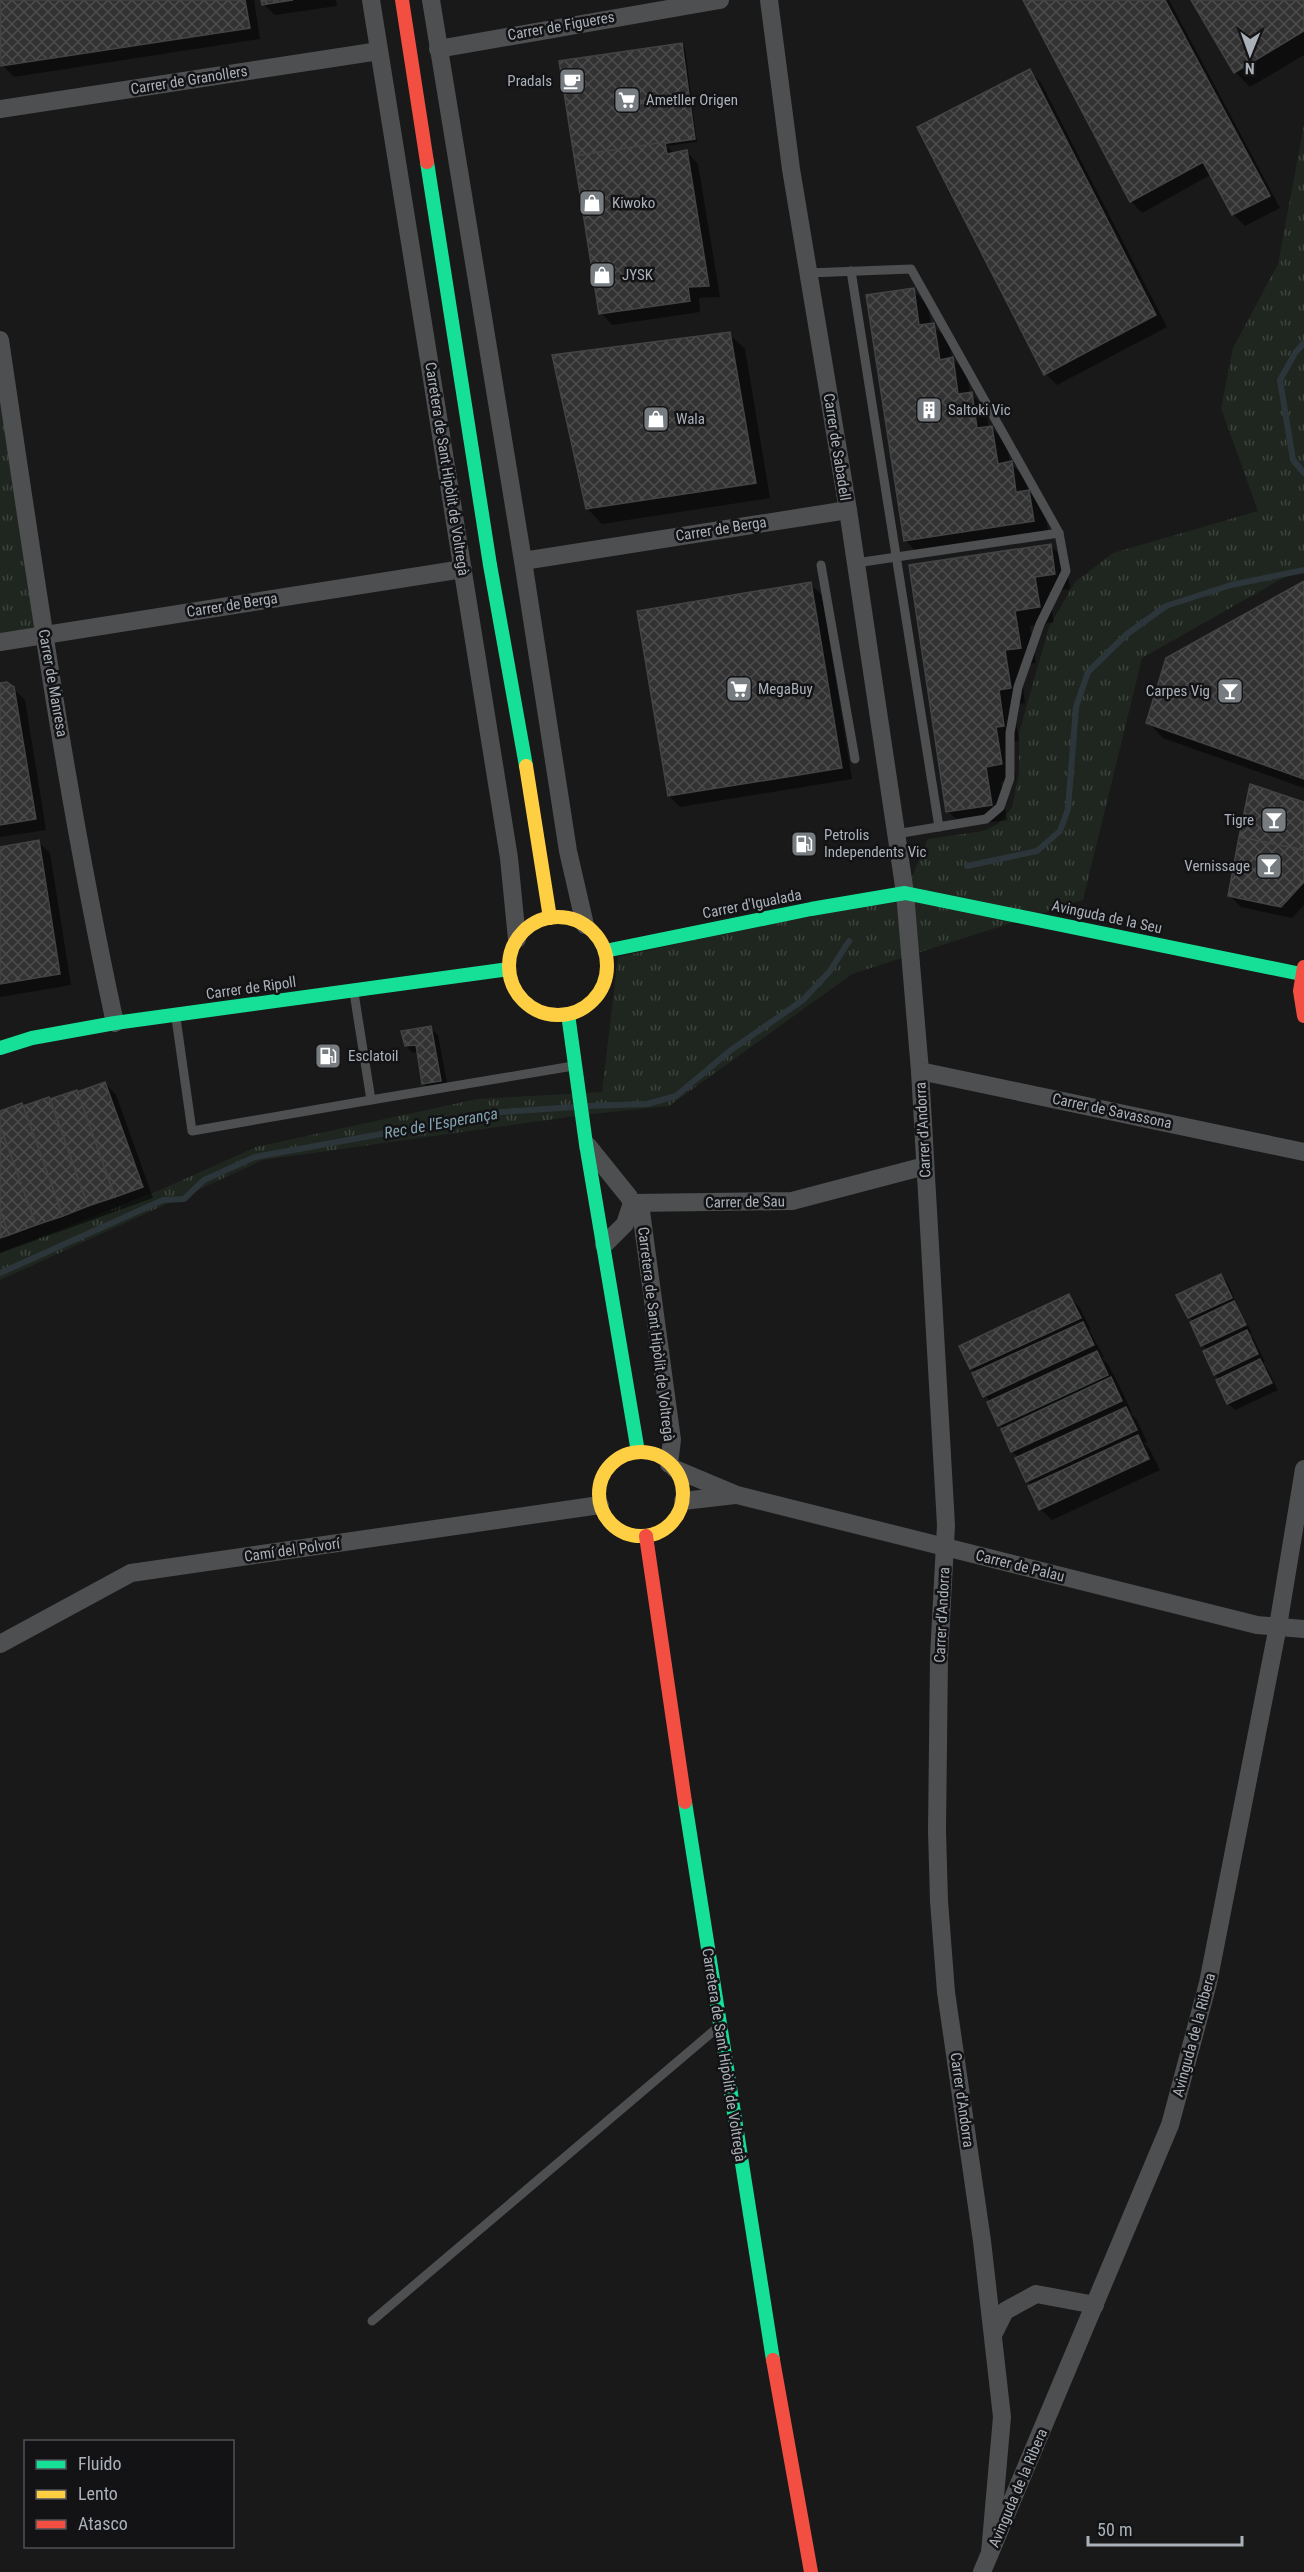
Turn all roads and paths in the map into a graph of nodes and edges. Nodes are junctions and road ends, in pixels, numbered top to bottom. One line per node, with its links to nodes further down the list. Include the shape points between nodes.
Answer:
1 (371, 0): 7 (street, Carretera de Sant Hipòlit de Voltregà)
2 (402, 0): 25 (street, Carretera de Sant Hipòlit de Voltregà, via 490,565)
3 (431, 0): 6 (street)
4 (720, 0): 6 (street, Carrer de Figueres)
5 (770, 0): 10 (street, Carrer de Sabadell, via 790,169)
6 (438, 49): 15 (street)
7 (379, 51): 8 (street, Carrer de Granollers); 18 (street, Carretera de Sant Hipòlit de Voltregà)
8 (0, 109)
9 (851, 271): 10 (lane); 13 (lane, via 911,269); 14 (lane)
10 (808, 273): 12 (street, Carrer de Sabadell)
11 (0, 340): 19 (street, Carrer de Manresa)
12 (848, 510): 15 (street, Carrer de Berga); 16 (street, Carrer de Sabadell)
13 (1059, 533): 14 (lane); 22 (lane, via 1066,571 1040,624 1018,687 1010,733 1010,778 1000,807 986,819)
14 (898, 558): 16 (lane); 22 (lane)
15 (523, 561): 26 (street, via 568,851)
16 (856, 563): 23 (street, Carrer de Sabadell)
17 (821, 565): 21 (lane)
18 (463, 569): 19 (street, Carrer de Berga); 27 (street, Carretera de Sant Hipòlit de Voltregà, via 509,858)
19 (44, 636): 20 (street, Carrer de Berga); 35 (street, Carrer de Manresa)
20 (0, 642)
21 (855, 759)
22 (939, 826): 23 (lane)
23 (896, 834): 24 (street, Carrer de Sabadell)
24 (905, 893): 28 (street, Carrer d'Igualada); 30 (street, Avinguda de la Seu); 40 (street, Carrer d'Andorra)
25 (550, 918): 26 (street, via 568,918); 27 (street, via 531,925)
26 (585, 925): 28 (street)
27 (517, 939): 29 (street)
28 (605, 951): 32 (street, via 608,967 601,991 590,1004)
29 (509, 969): 31 (street, Carrer de Ripoll); 32 (street, via 514,987 532,1008 549,1014)
30 (1303, 970): 34 (street)
31 (354, 991): 33 (street, Carrer de Ripoll); 41 (lane)
32 (568, 1014): 39 (street, Carretera de Sant Hipòlit de Voltregà)
33 (176, 1015): 35 (street, Carrer de Ripoll); 41 (lane, via 192,1131)
34 (1304, 1016)
35 (115, 1023): 36 (street, Carrer de Ripoll)
36 (32, 1038): 37 (street); 38 (street, Carrer de Ripoll)
37 (0, 1039)
38 (0, 1048)
39 (576, 1066): 41 (lane); 42 (street, Carretera de Sant Hipòlit de Voltregà)
40 (920, 1071): 43 (street, Carrer de Savassona); 44 (street, Carrer d'Andorra)
41 (371, 1100)
42 (586, 1144): 45 (street, Carretera de Sant Hipòlit de Voltregà); 46 (street, Carretera de Sant Hipòlit de Voltregà)
43 (1304, 1152)
44 (925, 1166): 45 (street, Carrer de Sau, via 792,1201); 54 (street, Carrer d'Andorra)
45 (636, 1204): 46 (street, Carretera de Sant Hipòlit de Voltregà, via 625,1224); 48 (street, Carretera de Sant Hipòlit de Voltregà, via 672,1440)
46 (603, 1245): 47 (street, Carretera de Sant Hipòlit de Voltregà)
47 (638, 1452): 48 (street, via 652,1453); 52 (street, via 624,1456 607,1470 599,1490)
48 (672, 1466): 50 (street, Carrer de Palau); 51 (street, via 681,1481)
49 (1304, 1469): 55 (street, Avinguda de la Ribera)
50 (737, 1495): 51 (street, Carrer de Palau); 54 (street, Carrer de Palau)
51 (682, 1501): 53 (street, via 672,1522 660,1532)
52 (600, 1505): 53 (street, via 617,1529); 57 (street, Camí del Polvorí, via 131,1573)
53 (646, 1536): 58 (street, Carretera de Sant Hipòlit de Voltregà)
54 (945, 1547): 55 (street, Carrer de Palau, via 1257,1625); 61 (street, Carrer d'Andorra, via 939,1657 939,1900 946,1992)
55 (1278, 1626): 56 (street, Carrer de Palau); 59 (street, Avinguda de la Ribera, via 1206,1994 1170,2125)
56 (1304, 1629)
57 (0, 1644)
58 (719, 2027): 60 (lane); 63 (street, Carretera de Sant Hipòlit de Voltregà)
59 (1095, 2305): 61 (street, via 1036,2294 1005,2311); 62 (street, Avinguda de la Ribera)
60 (372, 2321)
61 (993, 2335): 62 (street, Carrer d'Andorra, via 1002,2417)
62 (990, 2553): 64 (street, Avinguda de la Ribera)
63 (811, 2572)
64 (982, 2572)

